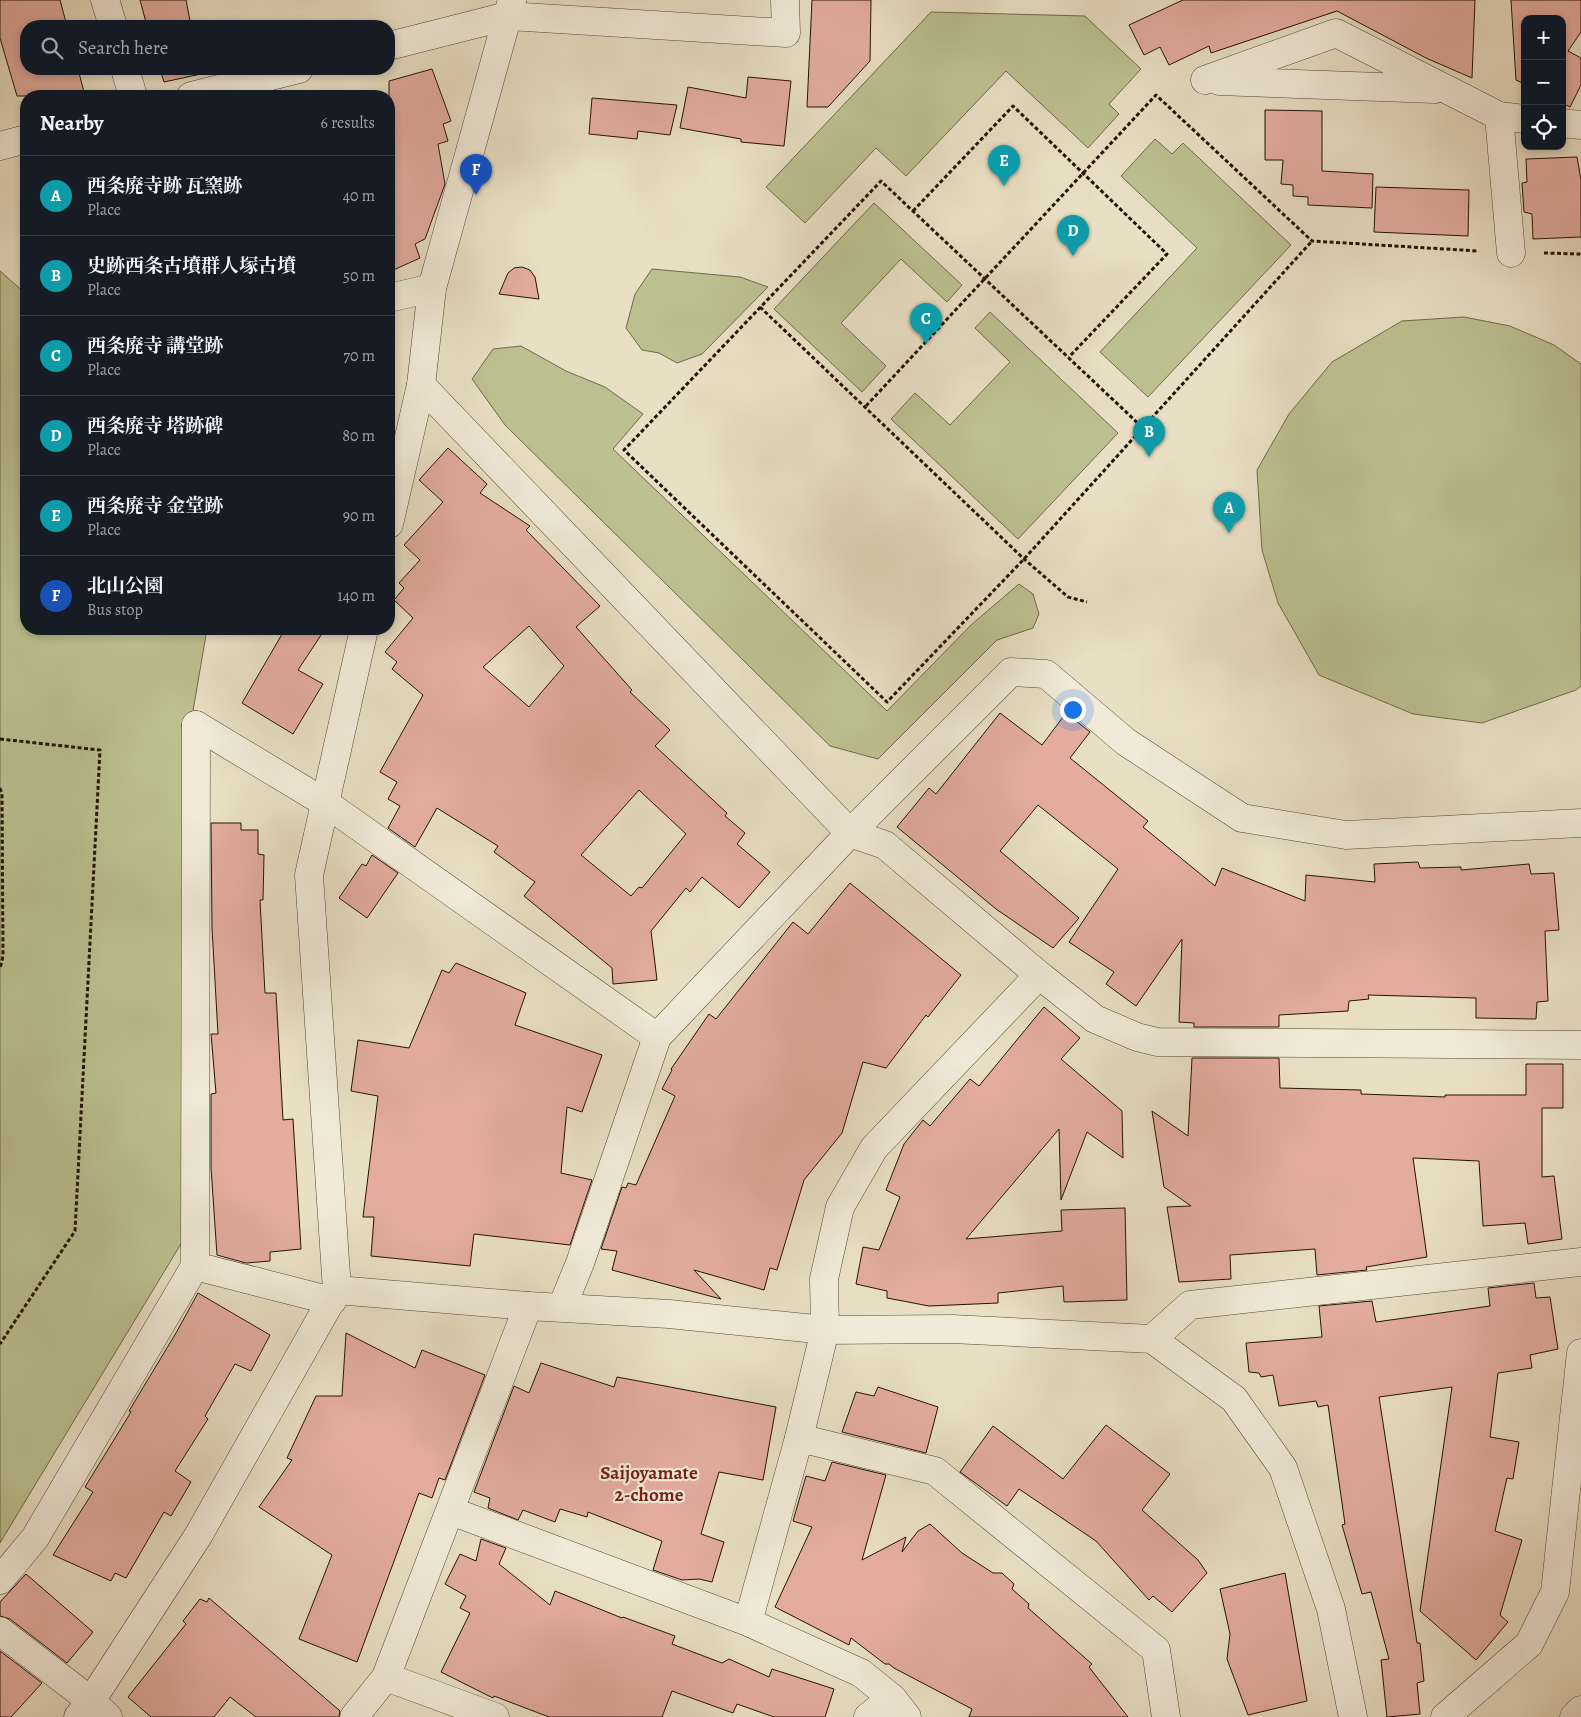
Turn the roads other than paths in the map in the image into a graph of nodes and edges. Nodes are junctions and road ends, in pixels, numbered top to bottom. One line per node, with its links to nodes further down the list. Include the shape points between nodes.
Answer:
1 (105, 0): 4 (street)
2 (785, 0): 3 (street, via 786,33)
3 (511, 4): 5 (street); 17 (street)
4 (111, 20)
5 (395, 44)
6 (127, 75): 9 (street)
7 (275, 75): 10 (street)
8 (1442, 89): 8 (street, via 1336,33 1205,80 1432,89); 11 (street)
9 (131, 90)
10 (215, 90)
11 (1512, 117): 16 (street)
12 (1566, 123): 13 (street)
13 (1581, 125)
14 (20, 141): 15 (street)
15 (0, 146)
16 (1511, 252)
17 (432, 288): 18 (street); 19 (street)
18 (395, 297)
19 (421, 385): 20 (street); 24 (street)
20 (395, 498)
21 (363, 635): 22 (street)
22 (324, 802): 26 (street); 29 (street, via 196,725); 30 (street, via 309,875)
23 (1581, 822): 24 (street, via 1346,835 1242,818 1126,742 1046,674 1011,672)
24 (850, 833): 25 (street, via 885,845); 26 (street)
25 (1039, 975): 27 (street, via 1095,1019 1130,1035 1157,1042); 33 (street, via 874,1148 840,1207 824,1279)
26 (657, 1037): 32 (street)
27 (1581, 1045)
28 (1581, 1262): 34 (street, via 1190,1305)
29 (195, 1266): 30 (street); 38 (street, via 35,1538)
30 (334, 1295): 31 (street); 44 (street, via 198,1536)
31 (528, 1306): 32 (street); 37 (street)
32 (562, 1307): 33 (street)
33 (825, 1330): 34 (street, via 952,1329); 36 (street)
34 (1152, 1340): 49 (street, via 1234,1399 1283,1468 1331,1609)
35 (1581, 1353): 50 (street, via 1554,1592 1529,1644)
36 (800, 1438): 39 (street); 48 (street, via 935,1471 1156,1650)
37 (451, 1511): 39 (street); 41 (street)
38 (0, 1580)
39 (748, 1622): 42 (street, via 861,1673)
40 (0, 1631): 44 (street)
41 (386, 1677): 45 (street); 46 (street)
42 (900, 1707): 47 (street)
43 (1581, 1710): 51 (street)
44 (92, 1712)
45 (354, 1717)
46 (495, 1717)
47 (868, 1717)
48 (1166, 1717)
49 (1352, 1717)
50 (1445, 1717)
51 (1574, 1717)

